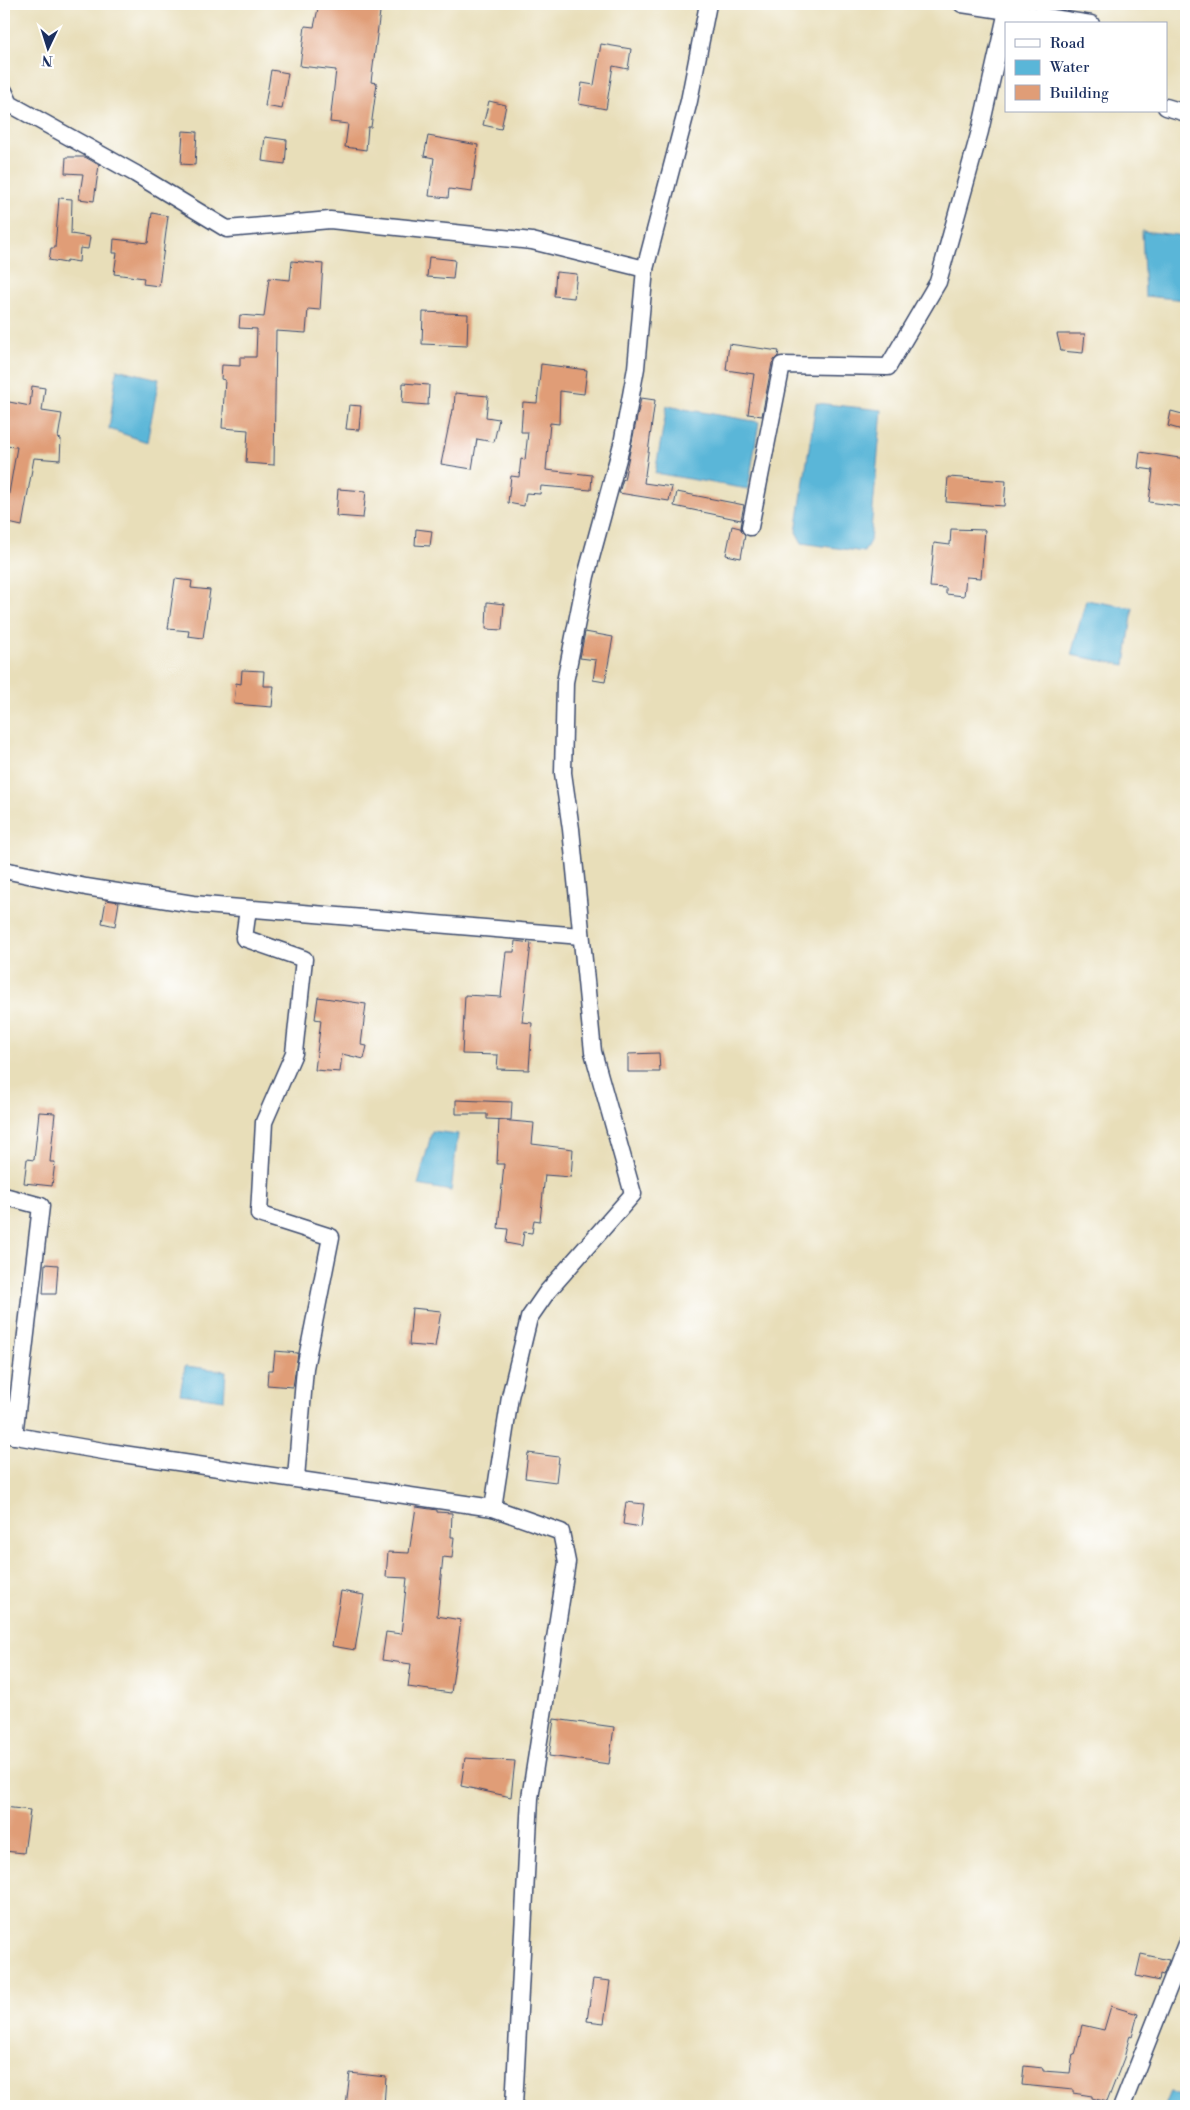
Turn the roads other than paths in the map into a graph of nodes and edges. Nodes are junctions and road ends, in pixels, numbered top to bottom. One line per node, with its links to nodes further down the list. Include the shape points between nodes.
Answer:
1 (708, 4): 8 (street, via 689,101)
2 (962, 4): 3 (street)
3 (1007, 11): 4 (street); 9 (street, via 980,131 938,282 888,367 782,365)
4 (1078, 22)
5 (4, 91): 8 (street, via 10,104 227,229 330,220 532,241)
6 (1168, 108): 7 (street)
7 (1186, 113)
8 (645, 268): 12 (street, via 636,368 622,444 586,576 565,682 563,773)
9 (750, 527)
10 (4, 870): 11 (street, via 86,887)
11 (248, 909): 12 (street); 15 (street, via 244,938 304,959 294,1053 264,1122 259,1214 331,1237 305,1368)
12 (581, 936): 16 (street, via 592,1052 633,1194 547,1292 529,1318 510,1396)
13 (4, 1196): 14 (street, via 41,1206)
14 (9, 1435): 15 (street)
15 (296, 1478): 16 (street)
16 (493, 1508): 18 (street, via 561,1532 567,1562 530,1798)
17 (1186, 1944): 19 (street)
18 (514, 2106)
19 (1122, 2106)

